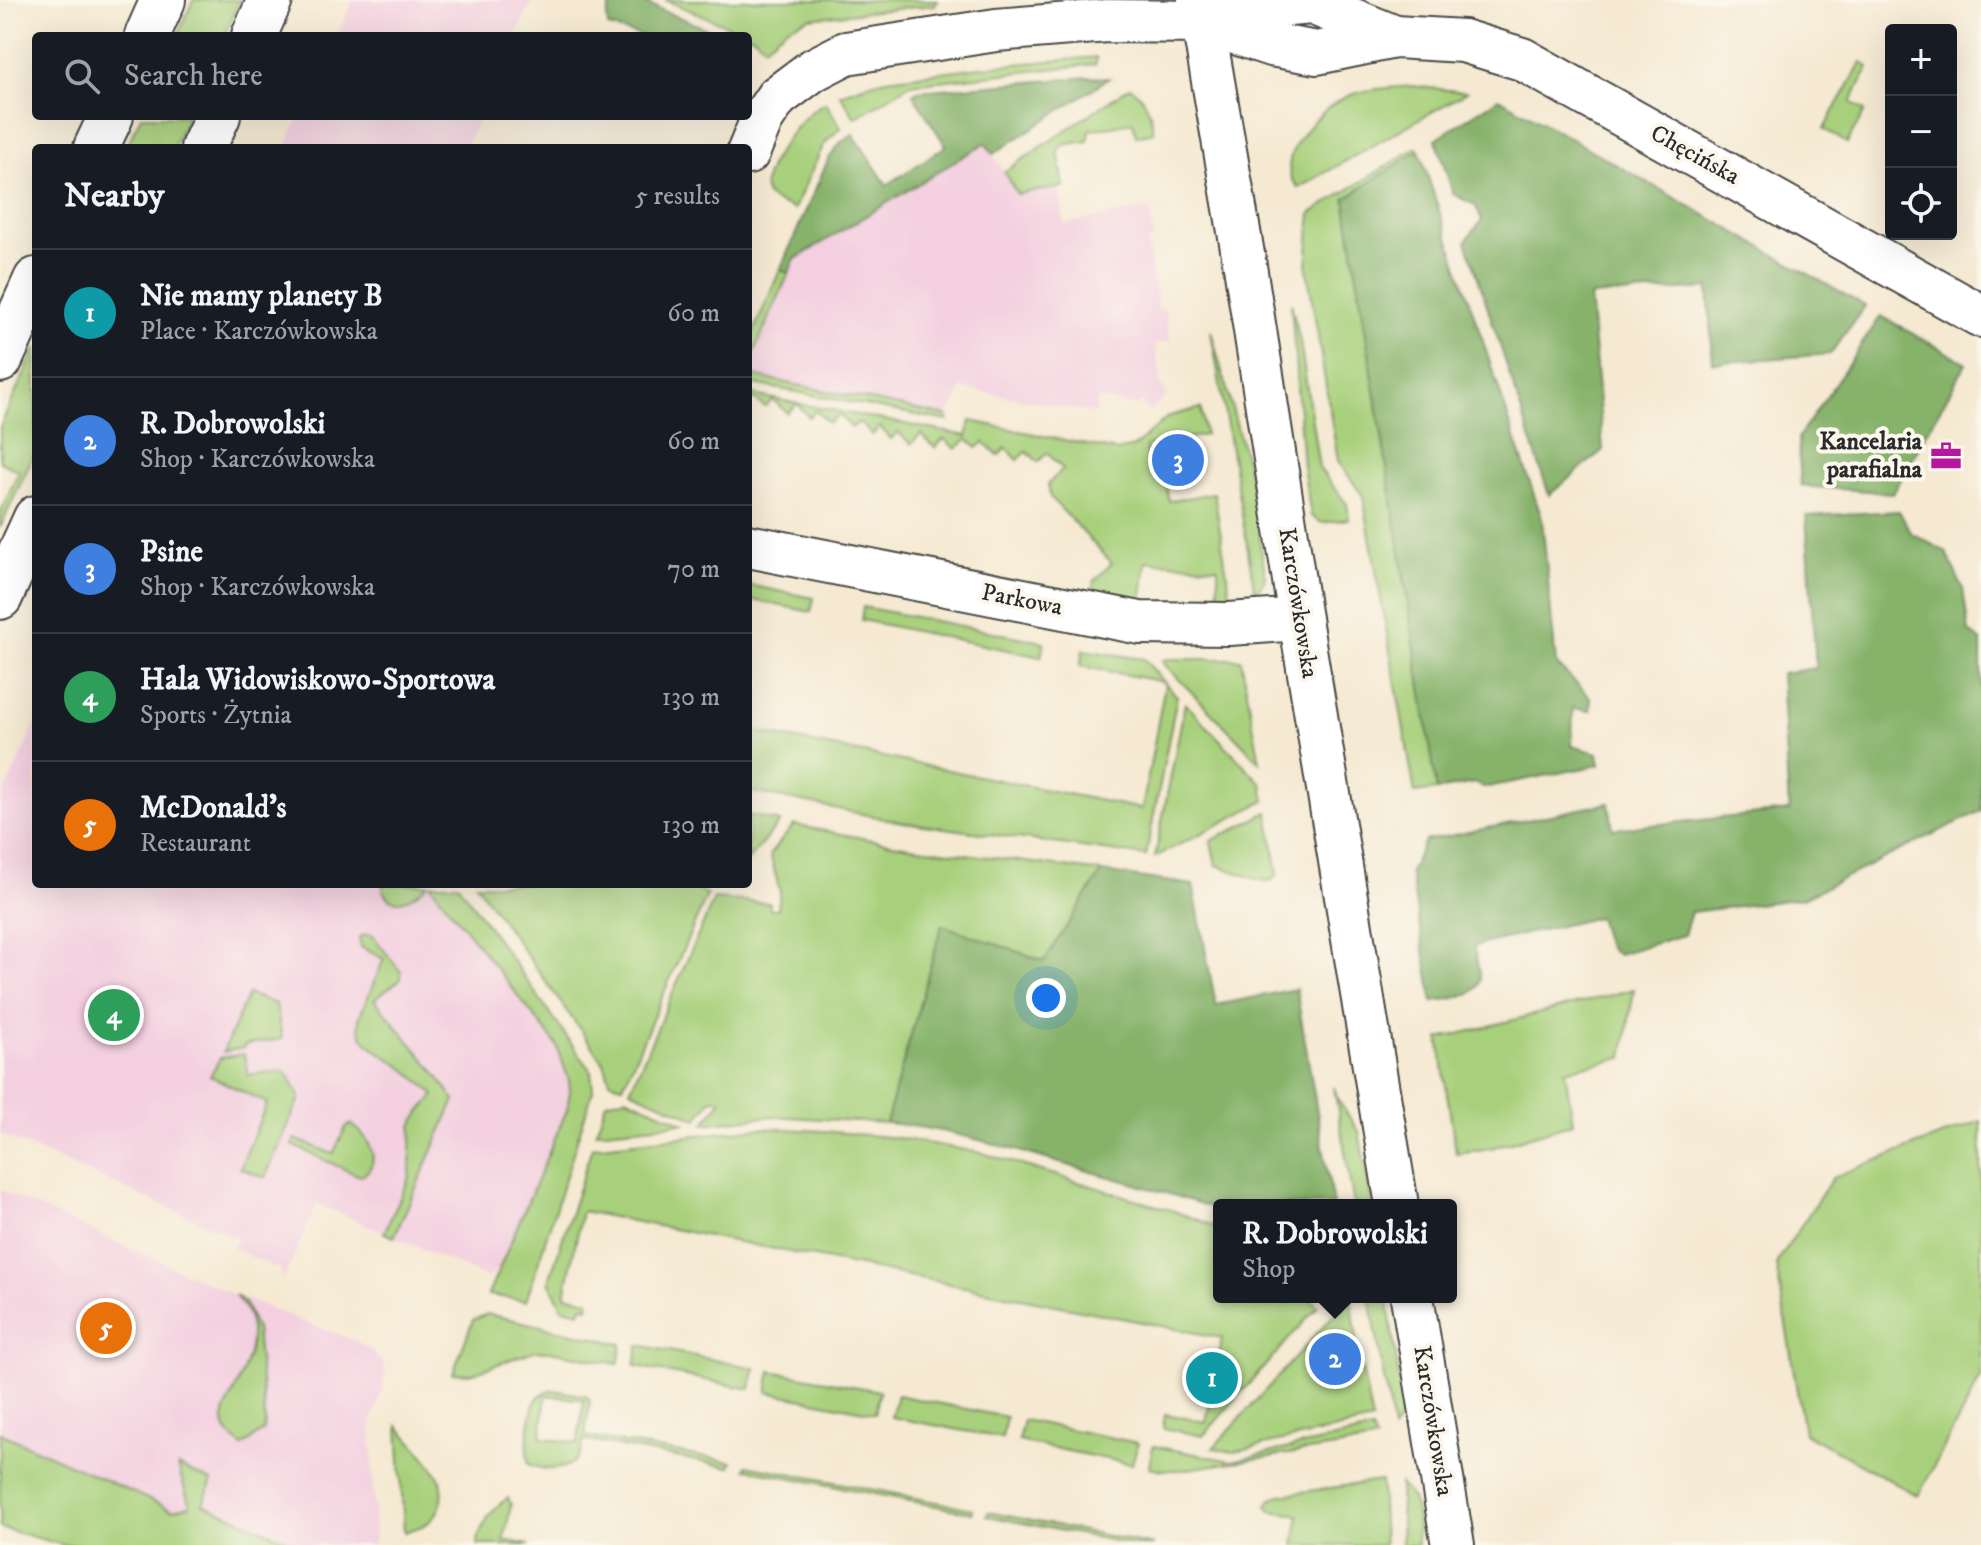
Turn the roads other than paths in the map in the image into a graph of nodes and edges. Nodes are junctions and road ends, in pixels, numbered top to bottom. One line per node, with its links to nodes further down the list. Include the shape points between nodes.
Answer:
1 (163, 0): 4 (street)
2 (270, 0): 5 (street)
3 (1201, 11): 10 (street, via 996,30 846,53 777,97); 12 (street, Chęcińska, via 1312,3 1395,37 1463,41 1522,59); 17 (street, Karczówkowska)
4 (149, 32)
5 (256, 32)
6 (109, 120): 8 (street)
7 (216, 120): 9 (street)
8 (98, 144)
9 (205, 144)
10 (752, 144)
11 (32, 289): 13 (street)
12 (1981, 316)
13 (0, 360)
14 (32, 527): 16 (street)
15 (752, 547): 17 (street, Parkowa, via 1140,623)
16 (0, 597)
17 (1300, 619): 18 (street, Karczówkowska)
18 (1396, 1199)
19 (1413, 1303): 20 (street, Karczówkowska)
20 (1453, 1545)

